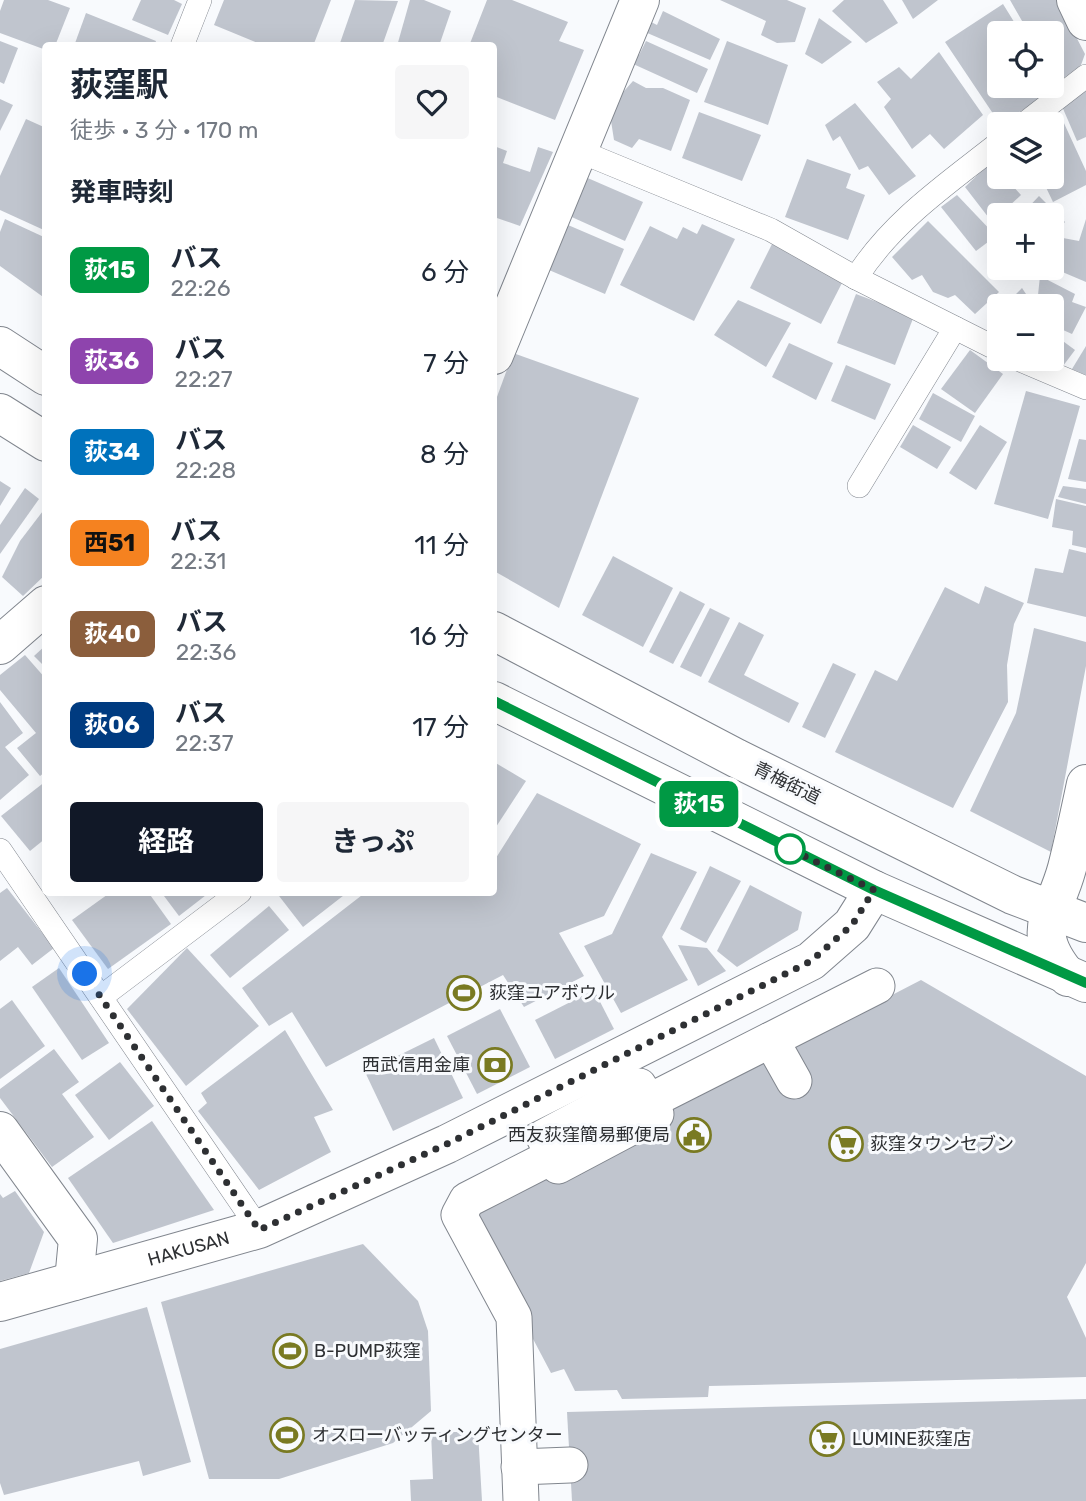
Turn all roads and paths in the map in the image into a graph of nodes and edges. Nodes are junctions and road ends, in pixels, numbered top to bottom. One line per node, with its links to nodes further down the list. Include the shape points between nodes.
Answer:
1 (200, 0): 5 (lane)
2 (640, 0): 8 (street)
3 (1076, 0): 4 (street)
4 (1086, 21)
5 (184, 42)
6 (1086, 76): 7 (lane)
7 (1040, 112)
8 (579, 151): 10 (lane, via 771,230); 14 (street)
9 (987, 153): 10 (lane, via 906,217 873,251)
10 (856, 278): 11 (lane)
11 (955, 328): 12 (lane); 20 (lane)
12 (987, 343)
13 (0, 346): 16 (street)
14 (497, 348)
15 (1046, 371): 17 (lane)
16 (42, 373)
17 (1086, 388)
18 (0, 413): 19 (street)
19 (42, 439)
20 (859, 486)
21 (42, 608): 23 (street)
22 (497, 633): 29 (street, 青梅街道, via 736,758)
23 (0, 645)
24 (497, 702): 27 (street)
25 (1086, 784): 29 (street, via 1066,872)
26 (0, 850): 33 (lane)
27 (874, 890): 31 (street); 37 (street, HAKUSAN, via 852,925 811,961 447,1144)
28 (235, 896): 33 (lane)
29 (1049, 909): 30 (street, 青梅街道); 31 (street, via 1046,932 1052,958)
30 (1086, 923)
31 (1077, 980)
32 (877, 986): 34 (street)
33 (101, 997): 37 (lane)
34 (771, 1040): 35 (street); 41 (street, via 648,1102 639,1086 544,1137 553,1156 467,1200 459,1215 514,1317)
35 (794, 1081)
36 (0, 1131): 38 (street, via 78,1239)
37 (259, 1230): 38 (street, HAKUSAN)
38 (74, 1281): 39 (street, HAKUSAN)
39 (0, 1302)
40 (570, 1465): 41 (street)
41 (519, 1467): 42 (street)
42 (521, 1501)

